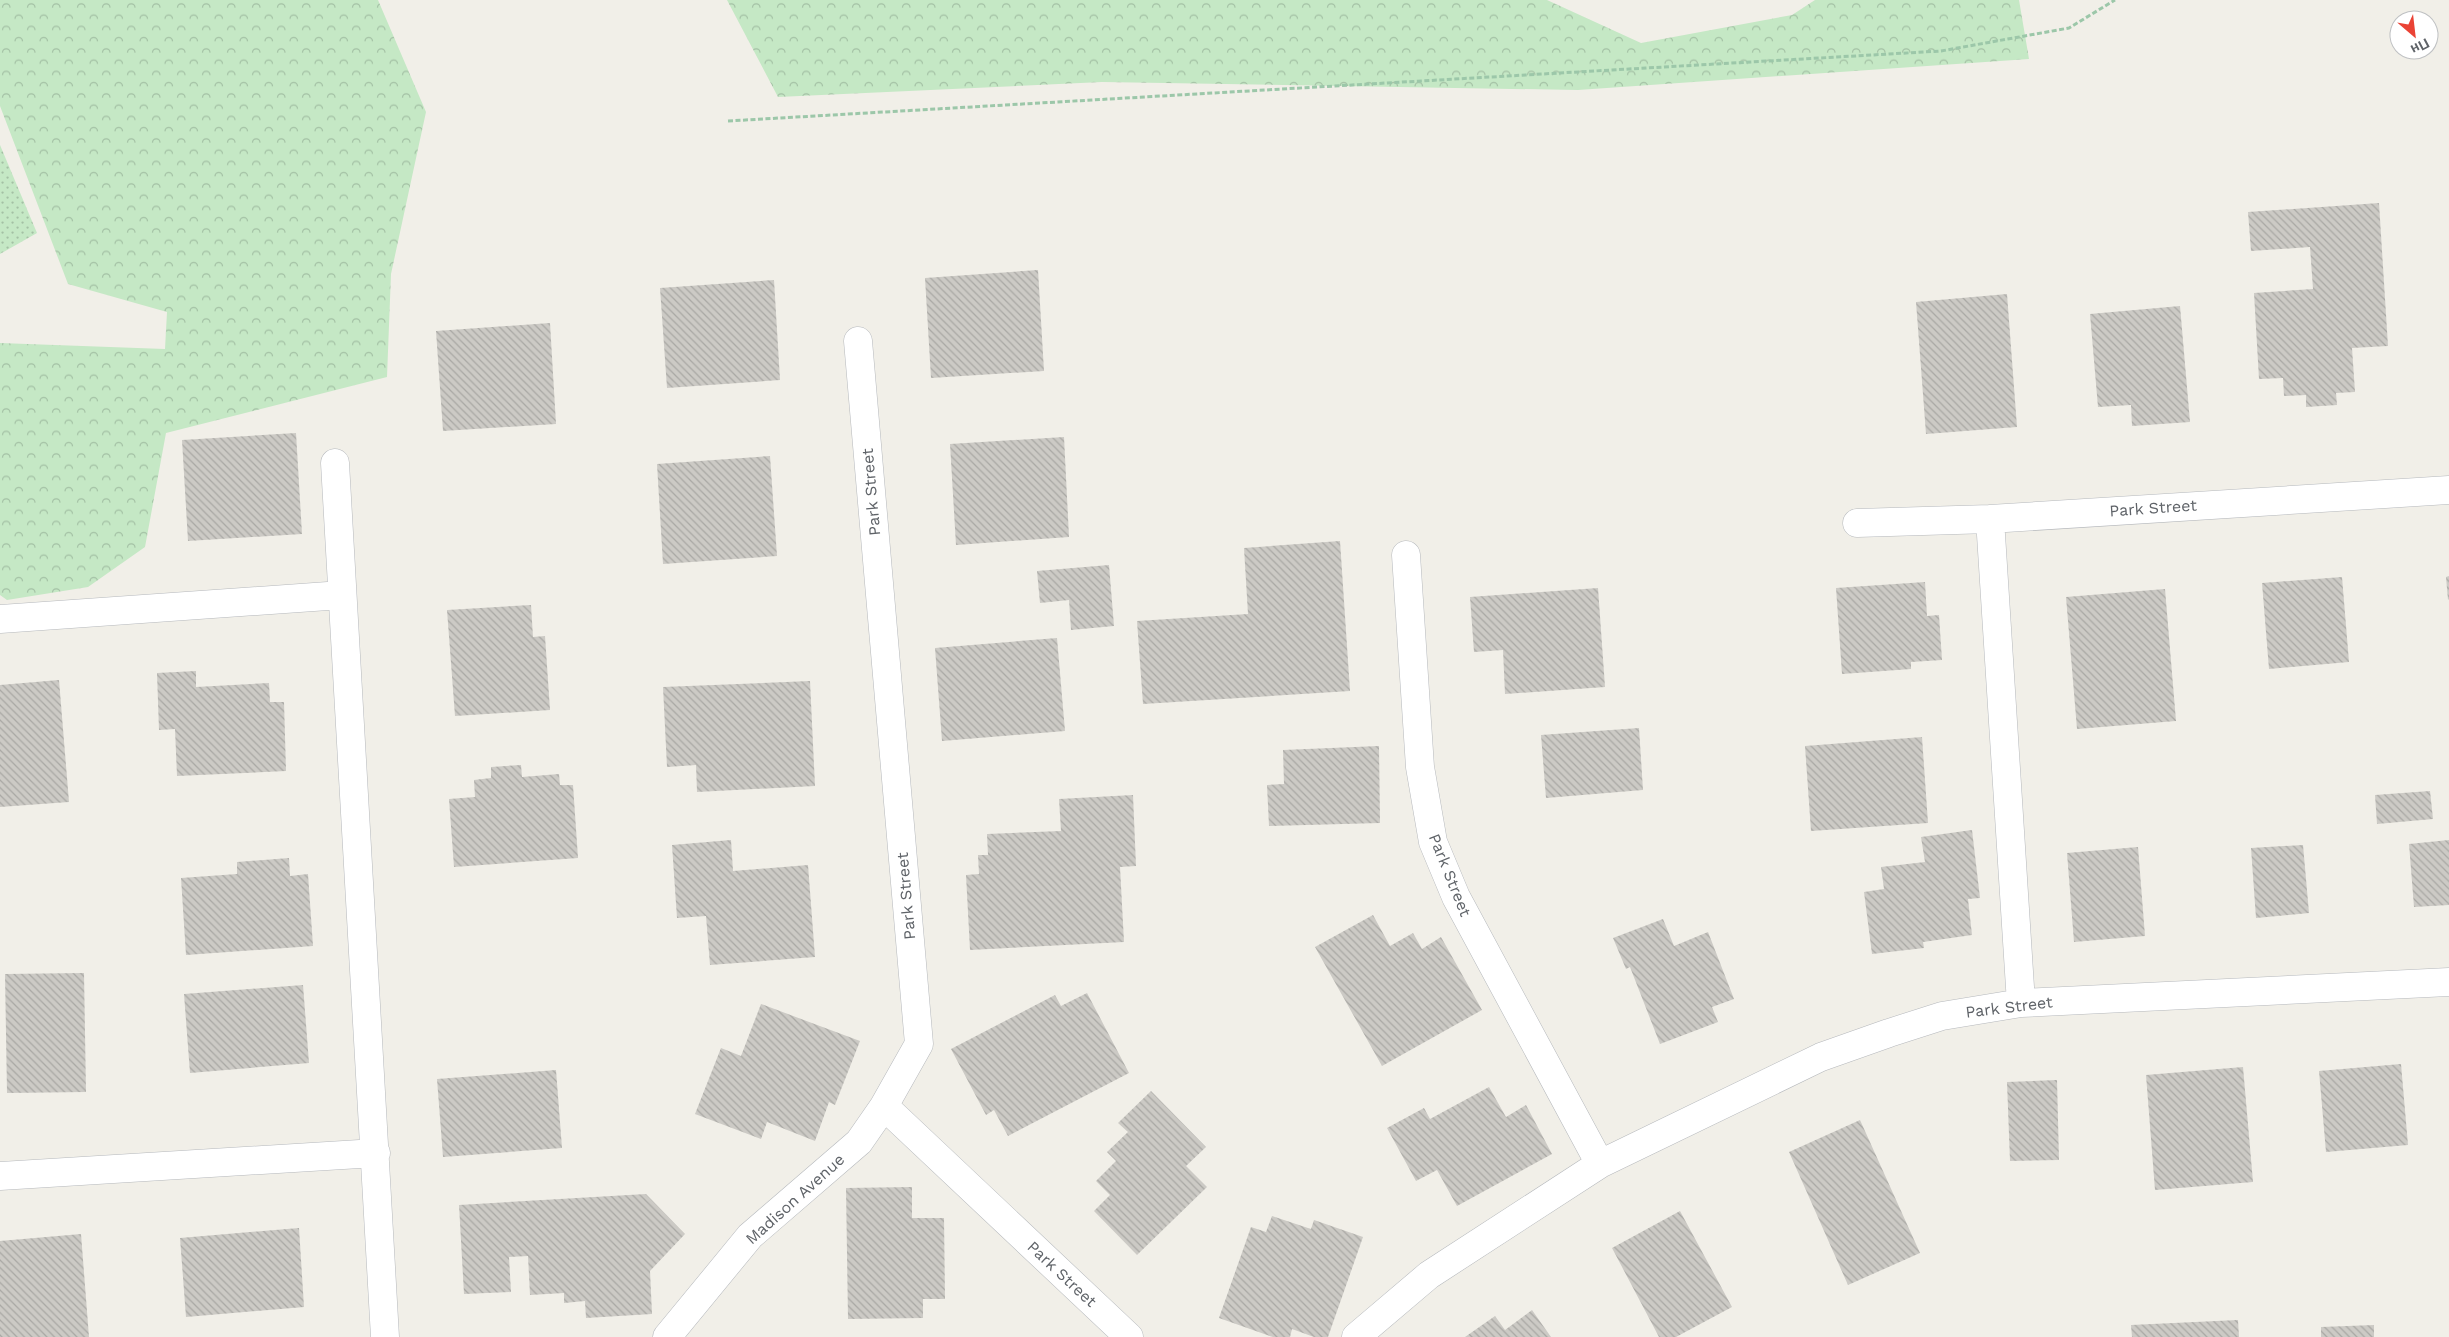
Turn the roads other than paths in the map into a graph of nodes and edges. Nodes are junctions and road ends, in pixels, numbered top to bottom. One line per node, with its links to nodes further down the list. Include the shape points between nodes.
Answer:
1 (858, 341): 11 (street, Park Street, via 919,1044)
2 (335, 463): 7 (street)
3 (2449, 490): 4 (street, Park Street)
4 (1990, 519): 5 (street, Park Street); 10 (street)
5 (1857, 523)
6 (1406, 555): 13 (street, Park Street, via 1420,767 1433,842 1456,897)
7 (342, 595): 8 (street); 12 (street)
8 (0, 619)
9 (2449, 982): 10 (street, Park Street)
10 (2020, 1003): 13 (street, Park Street, via 1942,1016 1821,1057)
11 (884, 1106): 16 (street, Madison Avenue, via 859,1142 750,1236); 17 (street, Park Street)
12 (376, 1153): 14 (street); 15 (street)
13 (1600, 1164): 18 (street, Park Street, via 1429,1275)
14 (0, 1176)
15 (385, 1337)
16 (667, 1337)
17 (1129, 1337)
18 (1356, 1337)

